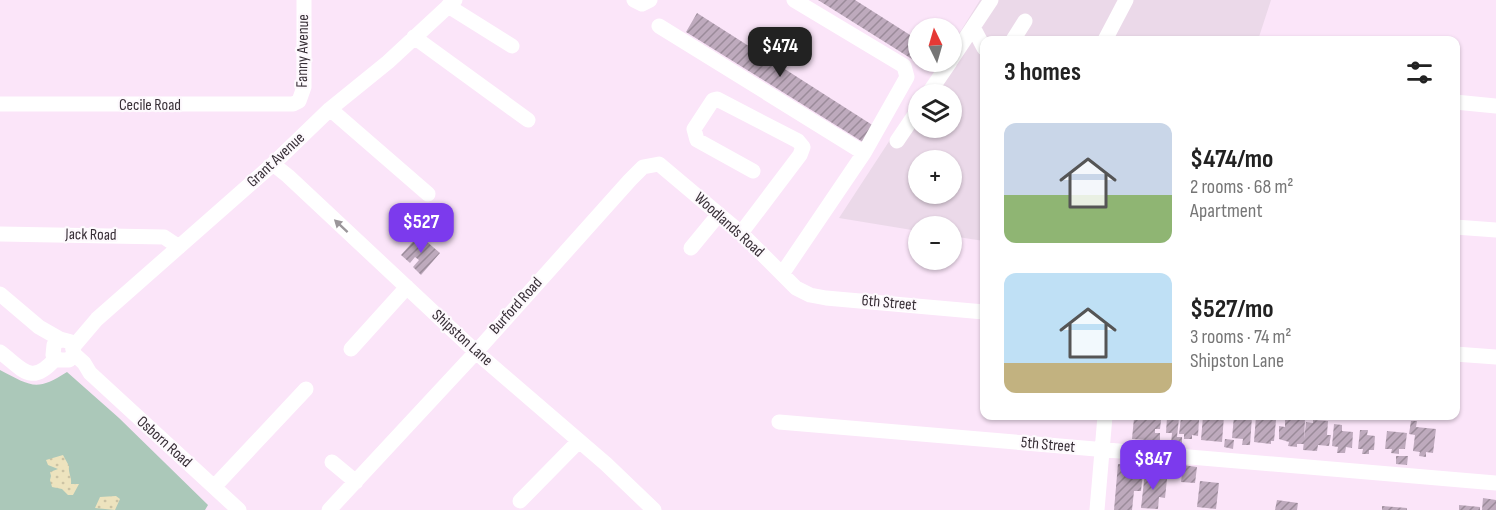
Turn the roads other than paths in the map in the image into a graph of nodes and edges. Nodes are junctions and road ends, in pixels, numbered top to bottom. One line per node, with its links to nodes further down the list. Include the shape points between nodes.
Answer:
1 (304, 0): 17 (street, Fanny Avenue, via 304,87)
2 (634, 0): 3 (street, via 642,4)
3 (650, 0)
4 (794, 0): 25 (street, via 904,66 907,77)
5 (991, 0): 10 (street)
6 (1126, 0): 12 (street)
7 (451, 3): 13 (street, Grant Avenue); 16 (street)
8 (1025, 21): 11 (street)
9 (659, 26): 25 (street)
10 (973, 27): 14 (street); 15 (street)
11 (1016, 36)
12 (1107, 36)
13 (414, 37): 21 (street, Grant Avenue); 22 (street)
14 (980, 40)
15 (962, 44)
16 (512, 46)
17 (299, 101): 19 (street, Cecile Road, via 284,105)
18 (1460, 102): 20 (street)
19 (0, 104)
20 (1496, 106)
21 (330, 110): 26 (street, Grant Avenue); 29 (street)
22 (528, 120)
23 (908, 125): 24 (street)
24 (897, 141)
25 (864, 153): 37 (street)
26 (273, 164): 35 (street, Grant Avenue); 38 (street, Shipston Lane, one-way to 26)
27 (659, 164): 30 (street, Woodlands Road); 45 (street, Burford Road, via 639,170)
28 (753, 171): 33 (street, via 696,140 694,129 713,100 798,141 802,147)
29 (428, 194)
30 (719, 214): 33 (street, Woodlands Road); 36 (street)
31 (1460, 227): 32 (street)
32 (1496, 230)
33 (741, 233): 37 (street, Woodlands Road)
34 (0, 234): 35 (street, Jack Road, via 164,237)
35 (179, 247): 42 (street, Grant Avenue)
36 (691, 248)
37 (782, 274): 39 (street, Woodlands Road)
38 (407, 287): 43 (street); 45 (street, Shipston Lane)
39 (796, 288): 41 (street, 6th Street, via 825,298)
40 (0, 294): 42 (street, Osborn Road)
41 (980, 312)
42 (65, 349): 44 (street, Grant Avenue, via 42,373 33,375 21,371); 56 (street, Osborn Road)
43 (351, 349)
44 (0, 352)
45 (476, 352): 51 (street, Shipston Lane); 54 (street, Burford Road)
46 (1460, 354): 47 (street)
47 (1496, 357)
48 (306, 389): 56 (street)
49 (1105, 420): 52 (street)
50 (779, 422): 52 (street, 5th Street)
51 (579, 441): 57 (street); 60 (street, Shipston Lane)
52 (1102, 449): 55 (street, 5th Street); 61 (street)
53 (332, 462): 54 (street)
54 (356, 482): 59 (street, Burford Road)
55 (1496, 483)
56 (214, 487): 58 (street, Osborn Road)
57 (520, 501)
58 (239, 510)
59 (329, 510)
60 (654, 510)
61 (1097, 510)

